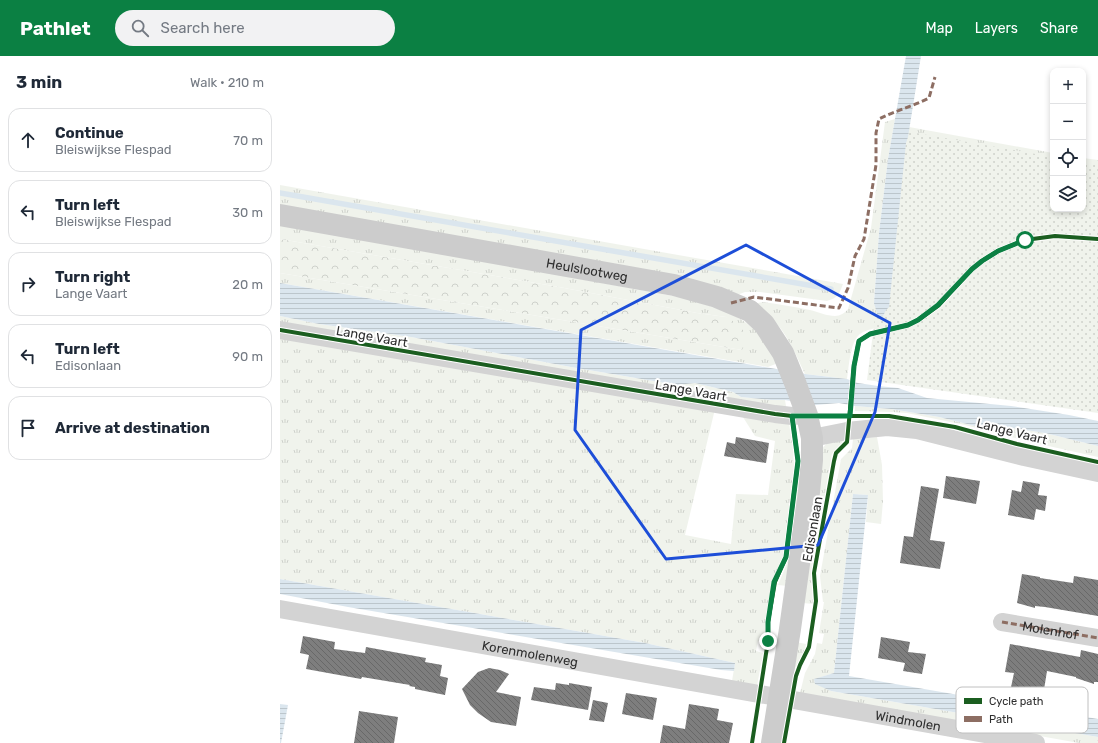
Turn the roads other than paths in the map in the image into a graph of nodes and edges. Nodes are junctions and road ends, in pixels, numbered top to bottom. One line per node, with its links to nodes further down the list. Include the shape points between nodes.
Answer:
1 (280, 215): 3 (street, Heulslootweg, via 674,285 717,297 750,311 764,324 783,353)
2 (280, 330): 3 (street, Lange Vaart, via 775,414)
3 (807, 415): 4 (street, Heulslootweg)
4 (812, 438): 5 (street, Lange Vaart, via 887,427 917,430 1024,457); 9 (street, Edisonlaan, via 809,492)
5 (1098, 472)
6 (280, 609): 9 (street, Korenmolenweg)
7 (1002, 622): 8 (street, Molenhof)
8 (1098, 638)
9 (780, 697): 10 (street, Windmolen); 12 (street, Edisonlaan)
10 (956, 729)
11 (980, 733): 13 (street, Windmolen)
12 (772, 743)
13 (1036, 743)

